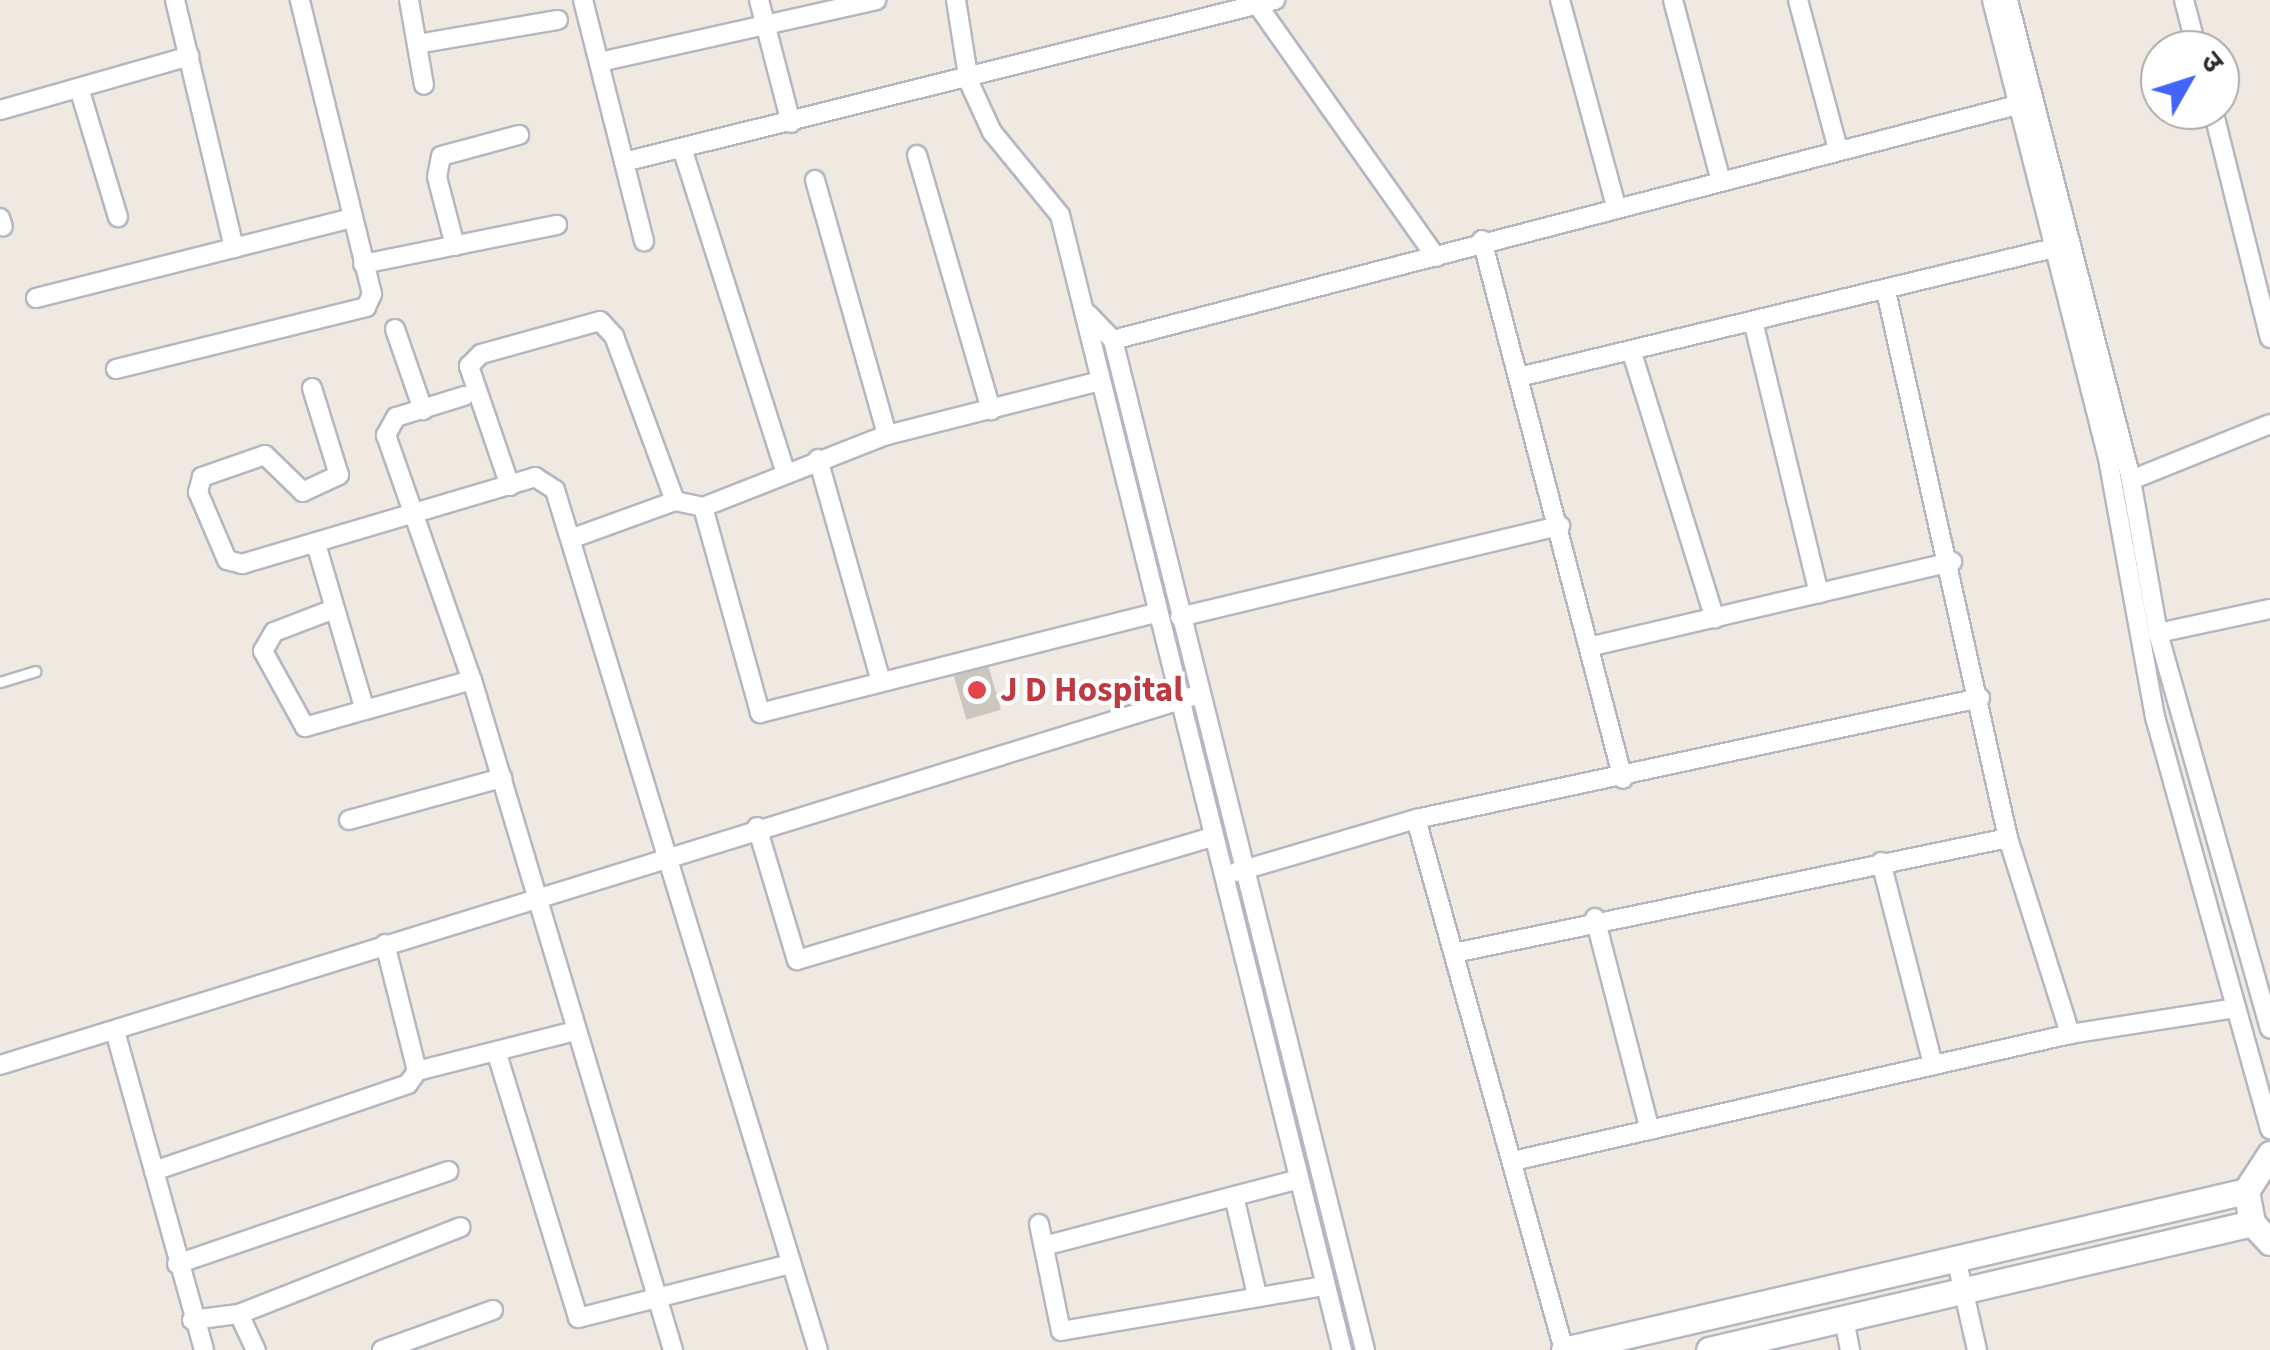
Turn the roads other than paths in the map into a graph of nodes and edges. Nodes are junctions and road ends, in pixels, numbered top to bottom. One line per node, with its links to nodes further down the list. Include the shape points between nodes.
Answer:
1 (175, 0): 20 (street)
2 (300, 0): 38 (street)
3 (409, 0): 19 (street)
4 (584, 0): 21 (street)
5 (759, 0): 17 (street)
6 (876, 0): 17 (street)
7 (956, 0): 22 (street)
8 (1275, 0): 15 (street)
9 (1560, 0): 36 (street)
10 (1673, 0): 35 (street)
11 (1798, 0): 31 (street)
12 (1992, 0): 25 (street)
13 (2008, 0): 67 (street)
14 (2184, 0): 18 (street)
15 (1254, 3): 22 (street); 45 (street)
16 (558, 20): 19 (street)
17 (764, 25): 21 (street); 27 (street)
18 (2192, 30)
19 (417, 44): 23 (street)
20 (189, 56): 24 (street); 43 (street)
21 (604, 61): 33 (street)
22 (970, 82): 27 (street); 50 (street, via 992,132 1060,215)
23 (424, 86)
24 (80, 88): 26 (street); 37 (street)
25 (2017, 104): 31 (street); 44 (street)
26 (0, 110)
27 (791, 123): 30 (street)
28 (2219, 130): 46 (street)
29 (519, 135): 42 (street, via 441,156)
30 (682, 148): 33 (street); 66 (street)
31 (1838, 149): 35 (street)
32 (917, 155): 62 (street)
33 (624, 162): 41 (street)
34 (814, 180): 64 (street)
35 (1721, 182): 36 (street)
36 (1616, 206): 40 (street)
37 (118, 217)
38 (352, 218): 43 (street); 47 (street)
39 (557, 225): 42 (street)
40 (1482, 240): 45 (street); 57 (street)
41 (644, 241)
42 (456, 246): 47 (street)
43 (234, 248): 49 (street)
44 (2054, 248): 48 (street); 107 (street, via 2109,464 2155,717)
45 (1436, 257): 54 (street)
46 (2261, 257): 53 (street)
47 (364, 264): 56 (street, via 372,294 356,316)
48 (1886, 291): 51 (street); 75 (street)
49 (36, 298)
50 (1088, 314): 54 (street); 58 (street, via 1084,342)
51 (1754, 325): 55 (street); 76 (street)
52 (395, 328): 61 (street)
53 (2270, 338)
54 (1113, 340): 80 (street)
55 (1634, 356): 57 (street); 81 (street)
56 (116, 369)
57 (1523, 376): 72 (street)
58 (1098, 382): 62 (street); 79 (street)
59 (312, 388): 74 (street, via 343,463 339,475 303,492 266,456 208,474 198,492 220,552 234,563)
60 (464, 396): 61 (street)
61 (423, 410): 71 (street, via 385,428)
62 (991, 410): 64 (street)
63 (2270, 424): 67 (street)
64 (887, 435): 65 (street)
65 (818, 459): 66 (street); 85 (street)
66 (786, 473): 70 (street)
67 (2131, 480): 82 (street)
68 (510, 486): 69 (street, via 468,366 480,354 600,321 614,336); 71 (street); 73 (street, via 547,479)
69 (675, 501): 70 (street); 73 (street)
70 (703, 507): 85 (street, via 760,713)
71 (418, 516): 74 (street); 86 (street)
72 (1560, 526): 80 (street); 83 (street)
73 (573, 538): 99 (street)
74 (316, 544): 77 (street)
75 (1952, 562): 76 (street); 89 (street)
76 (1819, 593): 81 (street)
77 (334, 609): 91 (street); 91 (street, via 274,632 262,651 305,726)
78 (2270, 609): 82 (street)
79 (1156, 613): 85 (street); 90 (street)
80 (1180, 617): 88 (street)
81 (1715, 619): 83 (street)
82 (2158, 633): 108 (street)
83 (1593, 646): 93 (street)
84 (35, 671): 87 (lane)
85 (880, 678)
86 (472, 680): 91 (street); 92 (street)
87 (0, 682)
88 (1200, 694): 90 (street); 101 (street)
89 (1980, 698): 93 (street); 98 (street)
90 (1176, 699): 96 (street); 97 (street)
91 (366, 710)
92 (502, 778): 94 (street); 103 (street)
93 (1623, 779): 95 (street)
94 (350, 820)
95 (1416, 820): 101 (street); 106 (street)
96 (757, 827): 97 (street, via 797,960); 99 (street)
97 (1212, 838): 102 (street)
98 (2008, 838): 100 (street); 111 (street)
99 (665, 854): 103 (street); 132 (street)
100 (1881, 862): 104 (street); 114 (street)
101 (1244, 869): 102 (street); 148 (street)
102 (1221, 876): 122 (street)
103 (535, 896): 105 (street); 110 (street)
104 (1595, 918): 106 (street); 116 (street)
105 (385, 944): 109 (street); 115 (street)
106 (1454, 953): 119 (street)
107 (2236, 1008): 111 (street); 117 (street)
108 (2270, 1028)
109 (116, 1031): 113 (street); 120 (street)
110 (571, 1032): 112 (street); 136 (street)
111 (2070, 1034): 114 (street)
112 (498, 1054): 115 (street); 136 (street, via 578,1318)
113 (0, 1065)
114 (1934, 1065): 116 (street)
115 (417, 1071): 120 (street, via 396,1095)
116 (1650, 1130): 119 (street)
117 (2270, 1130)
118 (2270, 1154): 123 (street)
119 (1513, 1161): 149 (street)
120 (154, 1171): 131 (street)
121 (448, 1171): 131 (street)
122 (1296, 1180): 124 (street); 133 (street)
123 (2246, 1191): 125 (street); 130 (street)
124 (1234, 1196): 129 (street); 135 (street)
125 (2252, 1223): 128 (street); 134 (street)
126 (1039, 1224): 129 (street)
127 (461, 1227): 138 (street)
128 (2270, 1242)
129 (1044, 1246): 135 (street, via 1061,1331)
130 (1956, 1258): 134 (street); 149 (street)
131 (177, 1264): 140 (street)
132 (790, 1264): 136 (street); 146 (street)
133 (1324, 1286): 135 (street); 147 (street)
134 (1963, 1291): 139 (street); 152 (street)
135 (1258, 1294)
136 (657, 1302): 145 (street)
137 (492, 1310): 144 (street)
138 (239, 1314): 140 (street); 143 (street)
139 (1844, 1318): 141 (street); 151 (street)
140 (192, 1320): 142 (street)
141 (1736, 1347): 150 (street)
142 (204, 1350)
143 (256, 1350)
144 (382, 1350)
145 (672, 1350)
146 (818, 1350)
147 (1342, 1350)
148 (1365, 1350)
149 (1564, 1350)
150 (1709, 1350)
151 (1850, 1350)
152 (1977, 1350)

